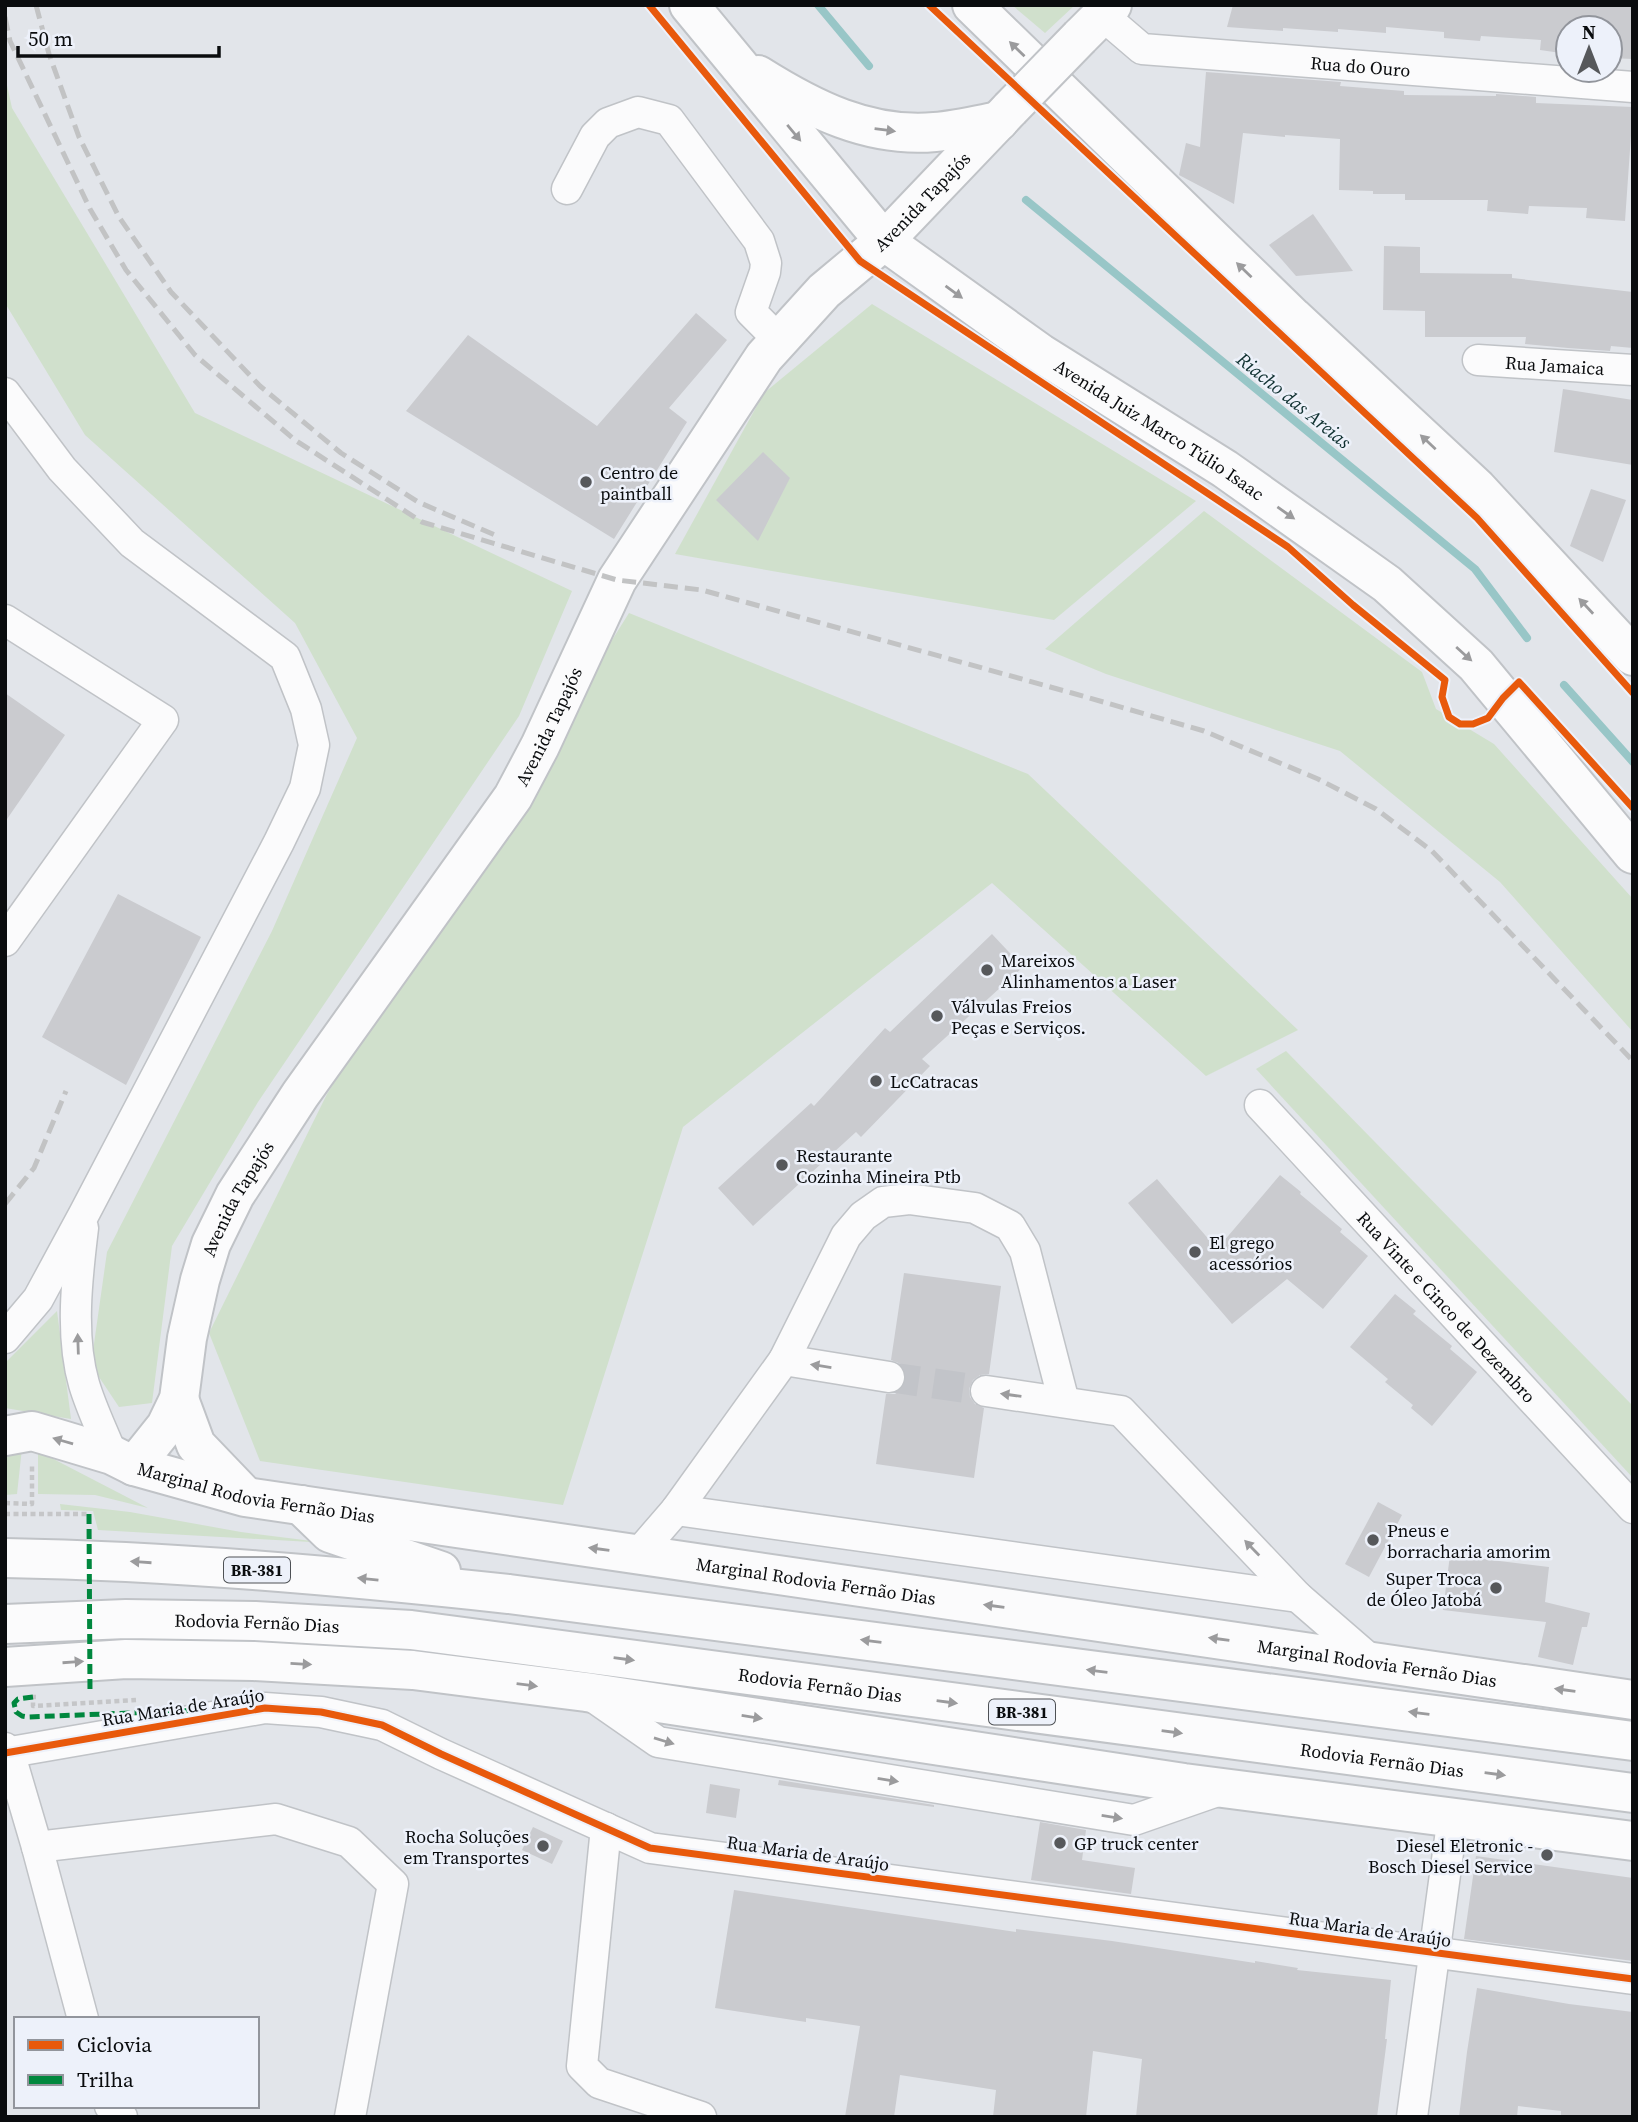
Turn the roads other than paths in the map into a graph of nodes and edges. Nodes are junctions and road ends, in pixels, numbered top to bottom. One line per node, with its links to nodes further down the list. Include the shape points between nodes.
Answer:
1 (689, 5): 4 (main road, Avenida Juiz Marco Túlio Isaac)
2 (972, 5): 14 (main road, one-way to 2, via 1477,488 1293,317)
3 (1098, 19): 5 (street, Rua do Ouro, via 1142,49); 6 (main road, Avenida Tapajós, bridge)
4 (736, 61): 6 (main road, one-way to 6, via 800,101 874,128 934,132); 8 (main road, Avenida Juiz Marco Túlio Isaac, one-way to 8)
5 (1633, 88)
6 (1004, 115): 8 (main road, Avenida Tapajós)
7 (567, 189): 9 (street, via 595,136 608,123 638,111 669,120 759,241 765,272 751,312)
8 (884, 241): 9 (main road, Avenida Tapajós, via 824,291); 15 (main road, Avenida Juiz Marco Túlio Isaac, one-way to 15, via 1040,353 1224,469 1387,584 1476,665)
9 (779, 340): 23 (main road, Avenida Tapajós, via 617,580 513,797 300,1095 235,1195 211,1244 201,1280)
10 (1478, 360): 11 (street, Rua Jamaica)
11 (1633, 370)
12 (5, 393): 18 (street, via 62,468 132,543 285,657 306,709 314,745 305,788 279,842)
13 (5, 620): 16 (street, via 163,720)
14 (1633, 656)
15 (1633, 854)
16 (5, 941)
17 (1260, 1105): 29 (street, Rua Vinte e Cinco de Dezembro)
18 (85, 1214): 19 (street, via 38,1298); 26 (street, one-way to 18, via 85,1385 79,1355 77,1281)
19 (5, 1338)
20 (785, 1360): 21 (street, one-way to 20); 24 (street, via 846,1236 863,1216 883,1202 908,1199 975,1208 1010,1226 1025,1251); 30 (street)
21 (889, 1377)
22 (986, 1391): 24 (street, one-way to 22)
23 (179, 1399): 26 (main road, Avenida Tapajós, via 166,1426); 27 (main road, Avenida Tapajós, via 196,1445)
24 (1064, 1402): 34 (street, one-way to 24, via 1121,1410)
25 (18, 1434): 26 (main road, Marginal Rodovia Fernão Dias, one-way to 25)
26 (123, 1460): 27 (main road, Marginal Rodovia Fernão Dias)
27 (245, 1497): 28 (main road, Marginal Rodovia Fernão Dias)
28 (301, 1505): 31 (main road, Marginal Rodovia Fernão Dias, one-way to 28); 33 (main road, BR-381, via 330,1533)
29 (1633, 1508)
30 (676, 1510): 31 (street); 34 (street)
31 (638, 1554): 36 (main road, Marginal Rodovia Fernão Dias, one-way to 31)
32 (5, 1558): 33 (main road, BR-381, one-way to 32, via 341,1576 114,1560)
33 (509, 1594): 39 (main road, BR-381, one-way to 33)
34 (1298, 1597): 36 (street)
35 (5, 1624): 41 (main road, Rodovia Fernão Dias / BR-381, one-way to 41, via 152,1619 411,1630)
36 (1373, 1662): 38 (main road, Marginal Rodovia Fernão Dias, one-way to 36)
37 (5, 1667): 42 (main road, one-way to 42, via 126,1659 413,1670 1225,1788)
38 (1633, 1700)
39 (1633, 1741)
40 (7, 1751): 43 (street, Rua Maria de Araújo, via 265,1708 321,1712 382,1725); 45 (street)
41 (1633, 1793)
42 (1453, 1816): 44 (main road); 46 (street)
43 (606, 1828): 46 (street, Rua Maria de Araújo, via 650,1848); 50 (street, via 582,2066 599,2082)
44 (1633, 1841)
45 (37, 1847): 48 (street); 49 (street, via 276,1819 349,1842 393,1884)
46 (1436, 1954): 47 (street, Rua Maria de Araújo); 51 (street)
47 (1633, 1979)
48 (82, 2017)
49 (350, 2117)
50 (701, 2117)
51 (1412, 2117)

